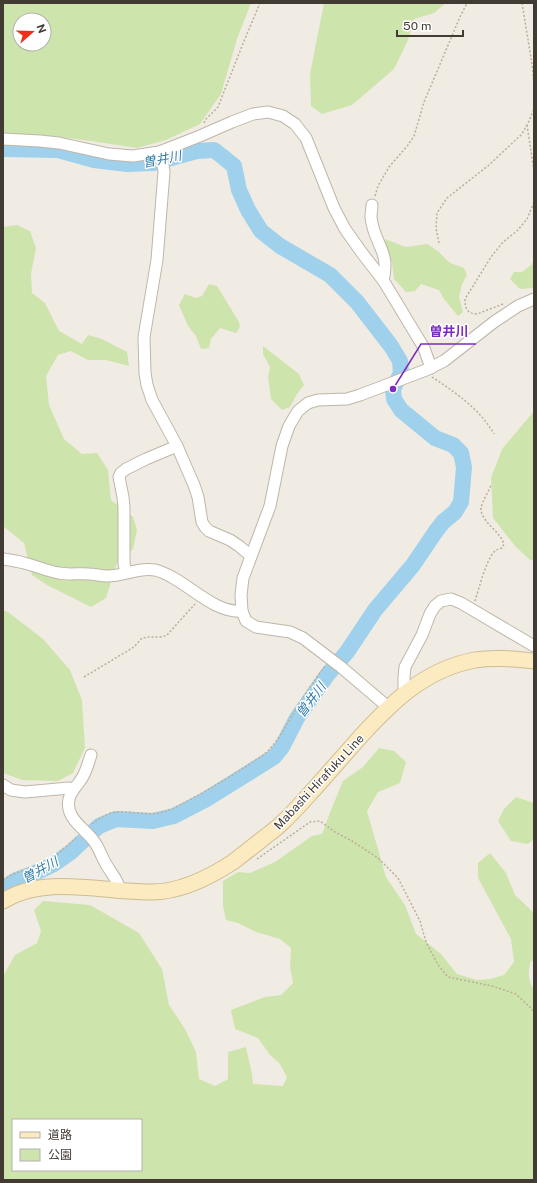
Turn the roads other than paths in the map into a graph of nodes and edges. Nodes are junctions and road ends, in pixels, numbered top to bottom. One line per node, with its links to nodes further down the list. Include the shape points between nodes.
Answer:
1 (3, 139): 2 (street, via 59,143 117,155)
2 (161, 157): 4 (street, via 200,136 253,114 268,112 283,116 295,124 306,138 345,229); 7 (street, via 164,172 163,194 157,260 144,337 144,373 152,400)
3 (372, 205): 4 (street, via 371,217 385,258 386,271)
4 (383, 280): 6 (street, via 424,348)
5 (534, 299): 6 (street, via 518,306 444,361)
6 (429, 369): 8 (street, via 360,395 308,403 298,411 282,446 270,506)
7 (177, 446): 8 (street, via 194,485 205,527 230,540); 10 (street, via 126,469 119,477 123,497)
8 (251, 556): 11 (street, via 243,578)
9 (3, 559): 10 (street, via 59,573 107,576)
10 (126, 572): 11 (street, via 155,570 228,610)
11 (242, 611): 15 (street, via 246,622 256,627 290,632 303,638)
12 (534, 646): 14 (street, via 451,599 441,601 430,614 406,667)
13 (534, 661): 14 (main road, Mabashi Hirafuku Line, via 506,658 474,660 438,672)
14 (406, 692): 15 (main road, Mabashi Hirafuku Line)
15 (388, 707): 19 (main road, Mabashi Hirafuku Line, via 281,824 233,862 173,890)
16 (91, 755): 18 (street, via 81,781)
17 (3, 785): 18 (street, via 11,790 25,792)
18 (73, 789): 19 (street, via 68,807 71,817 96,844 116,877)
19 (120, 891): 20 (main road, Mabashi Hirafuku Line, via 44,887 18,893)
20 (3, 901)

